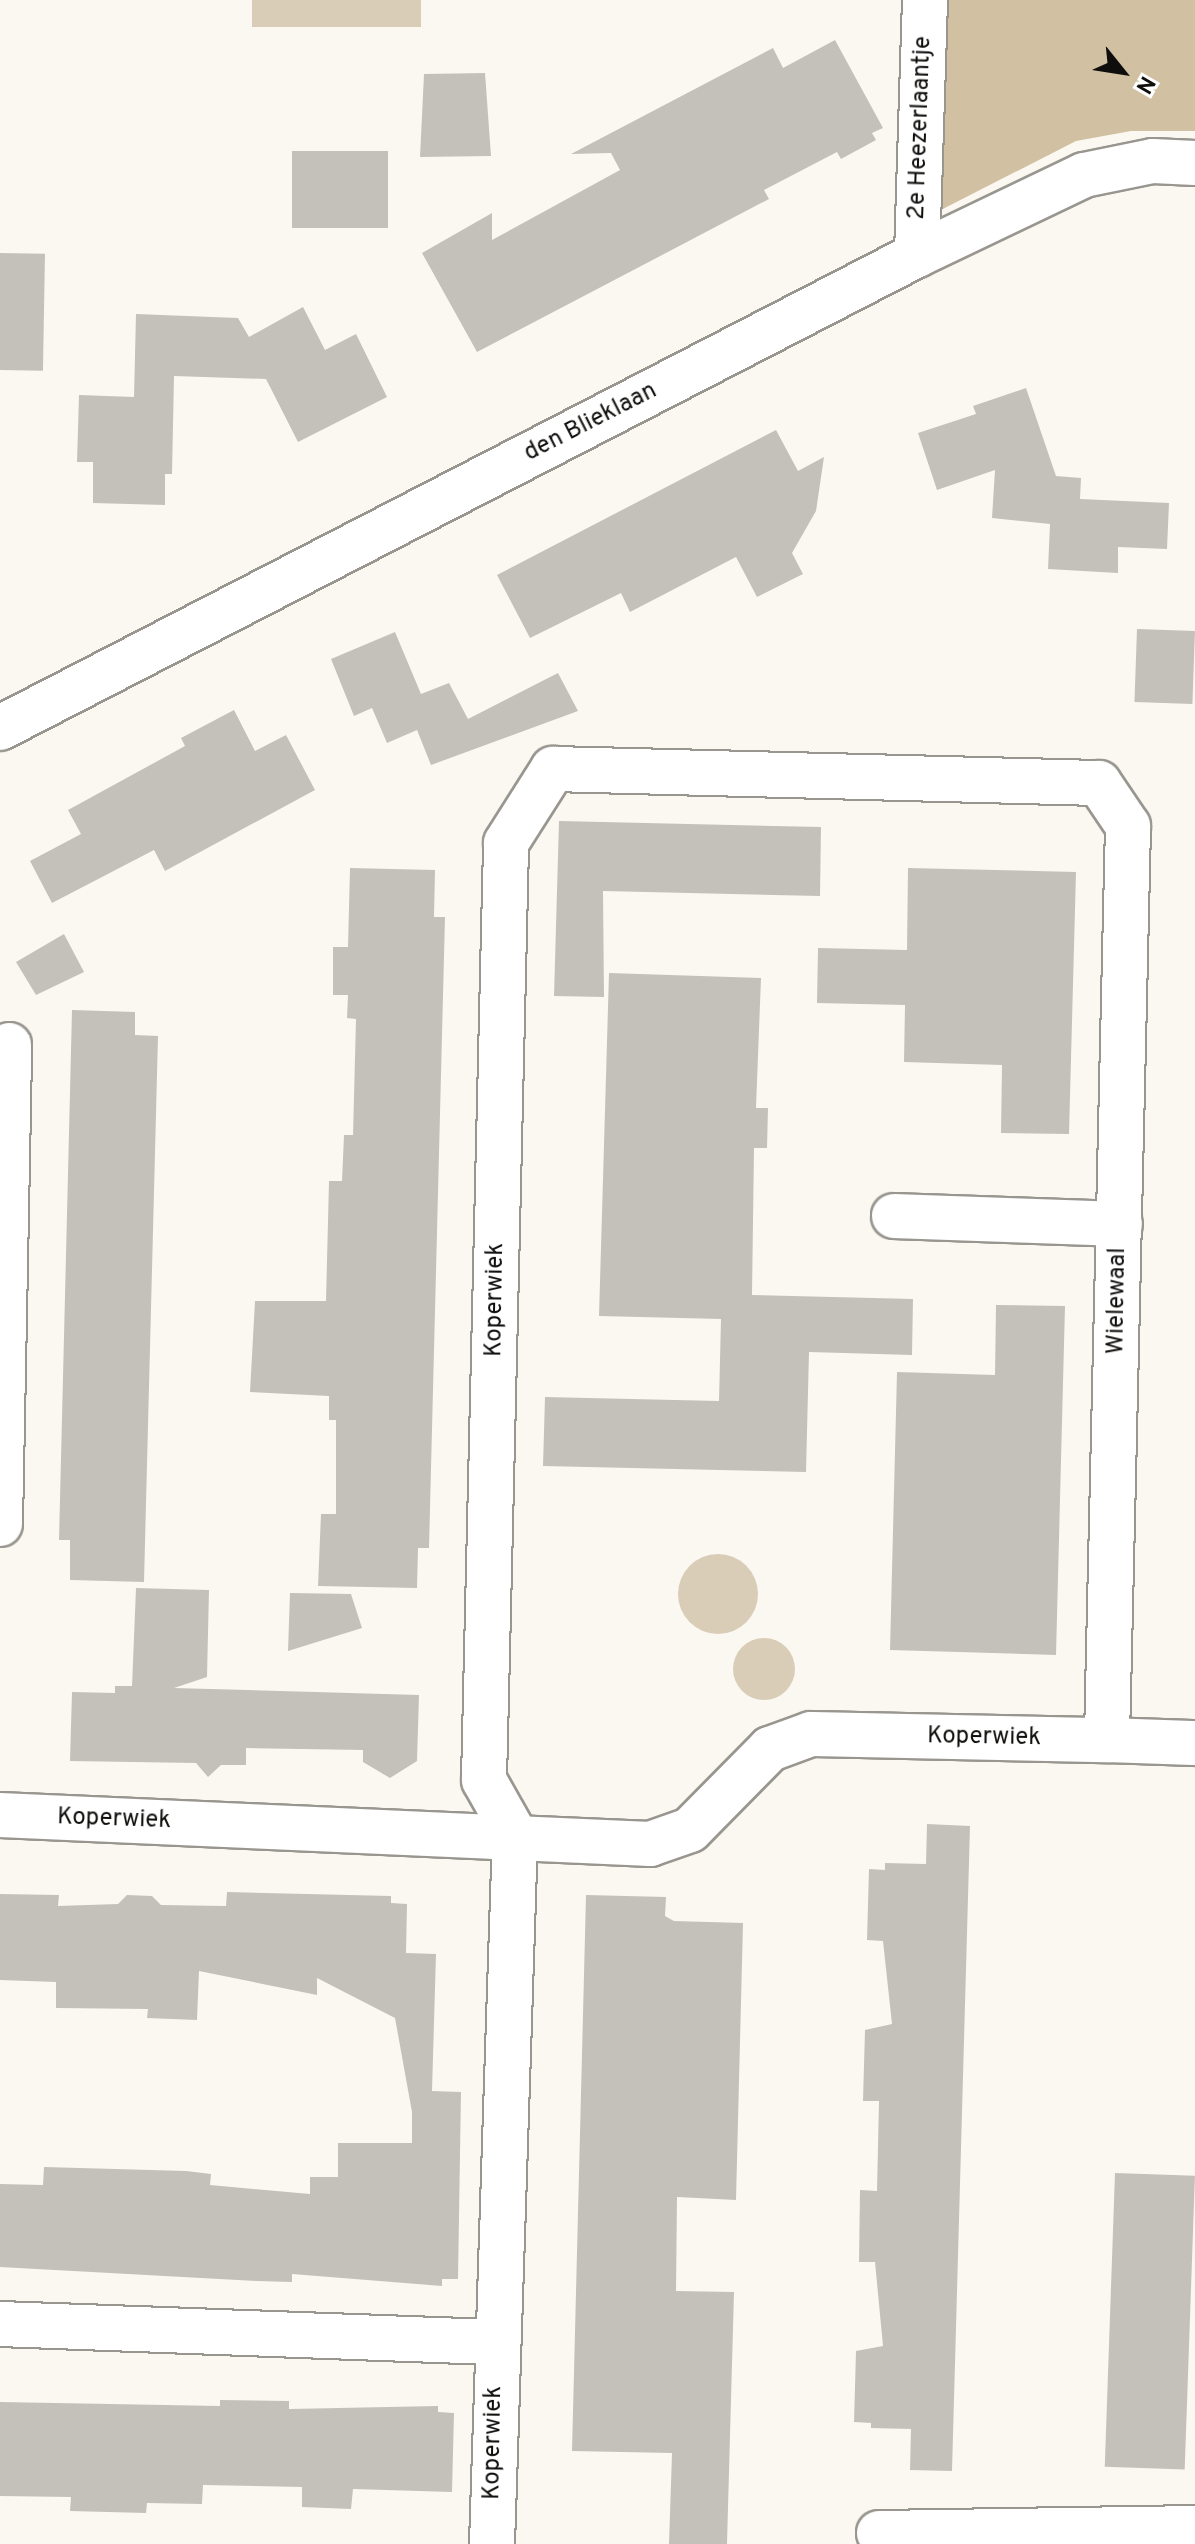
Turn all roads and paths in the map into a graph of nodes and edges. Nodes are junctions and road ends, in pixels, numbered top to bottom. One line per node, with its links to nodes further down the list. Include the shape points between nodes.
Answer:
1 (925, 0): 3 (street, 2e Heezerlaantje)
2 (1195, 163): 3 (street, den Blieklaan, via 1153,161 1084,175)
3 (917, 255): 4 (street, den Blieklaan)
4 (0, 728)
5 (1099, 783): 8 (street, Wielewaal, via 1128,826); 13 (street, Koperwiek, via 553,769 506,843 484,1780)
6 (9, 1045): 9 (street)
7 (894, 1216): 8 (street)
8 (1120, 1224): 10 (street, Wielewaal)
9 (0, 1524)
10 (1107, 1740): 11 (street); 13 (street, Koperwiek, via 811,1734 770,1749 690,1830 650,1844)
11 (1195, 1743)
12 (0, 1815): 13 (street, Koperwiek)
13 (515, 1835): 15 (street, Koperwiek)
14 (0, 2324): 15 (street)
15 (496, 2342): 18 (street, Koperwiek)
16 (1195, 2528): 17 (street)
17 (879, 2533)
18 (492, 2544)

